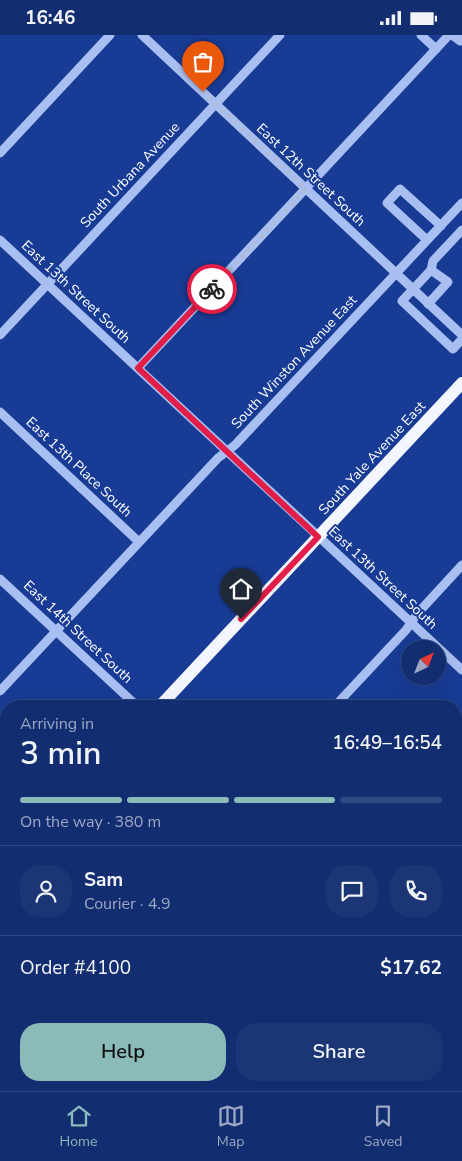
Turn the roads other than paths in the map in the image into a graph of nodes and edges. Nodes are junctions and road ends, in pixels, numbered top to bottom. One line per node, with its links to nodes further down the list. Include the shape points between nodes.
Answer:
1 (110, 35): 9 (street)
2 (142, 35): 8 (street, East 12th Street South)
3 (280, 35): 8 (street, South Urbana Avenue)
4 (421, 35): 7 (street)
5 (451, 35): 6 (street, via 460,41); 7 (street)
6 (462, 39)
7 (436, 49): 10 (street)
8 (216, 104): 10 (street, East 12th Street South); 18 (street, South Urbana Avenue)
9 (0, 153)
10 (306, 189): 17 (street, East 12th Street South); 24 (street)
11 (462, 203): 12 (street, South Winston Avenue East)
12 (441, 226): 15 (street, South Winston Avenue East); 15 (street, via 400,189 387,203)
13 (462, 230): 16 (street, via 433,261)
14 (0, 240): 18 (street, East 13th Street South)
15 (427, 240): 17 (street, South Winston Avenue East)
16 (431, 269): 19 (street); 20 (street, via 448,283)
17 (396, 273): 19 (street, East 12th Street South); 27 (street, South Winston Avenue East)
18 (47, 284): 21 (street, South Urbana Avenue); 24 (street, East 13th Street South)
19 (413, 290): 20 (street, East 12th Street South); 23 (street, via 402,301 453,349)
20 (428, 303): 22 (street, East 12th Street South)
21 (0, 335)
22 (462, 335)
23 (462, 339)
24 (138, 368): 27 (street, East 13th Street South)
25 (462, 383): 28 (main road, South Yale Avenue East)
26 (0, 412): 29 (street, East 13th Place South)
27 (226, 452): 28 (street, East 13th Street South); 29 (street, South Winston Avenue East)
28 (318, 537): 32 (street, East 13th Street South); 37 (main road, South Yale Avenue East)
29 (139, 542): 33 (street, South Winston Avenue East)
30 (462, 565): 32 (street)
31 (0, 579): 33 (street, East 14th Street South)
32 (411, 623): 34 (street, East 13th Street South); 38 (street)
33 (57, 631): 35 (street, South Winston Avenue East); 36 (street, East 14th Street South)
34 (462, 670)
35 (0, 691)
36 (131, 700)
37 (166, 700)
38 (342, 700)

